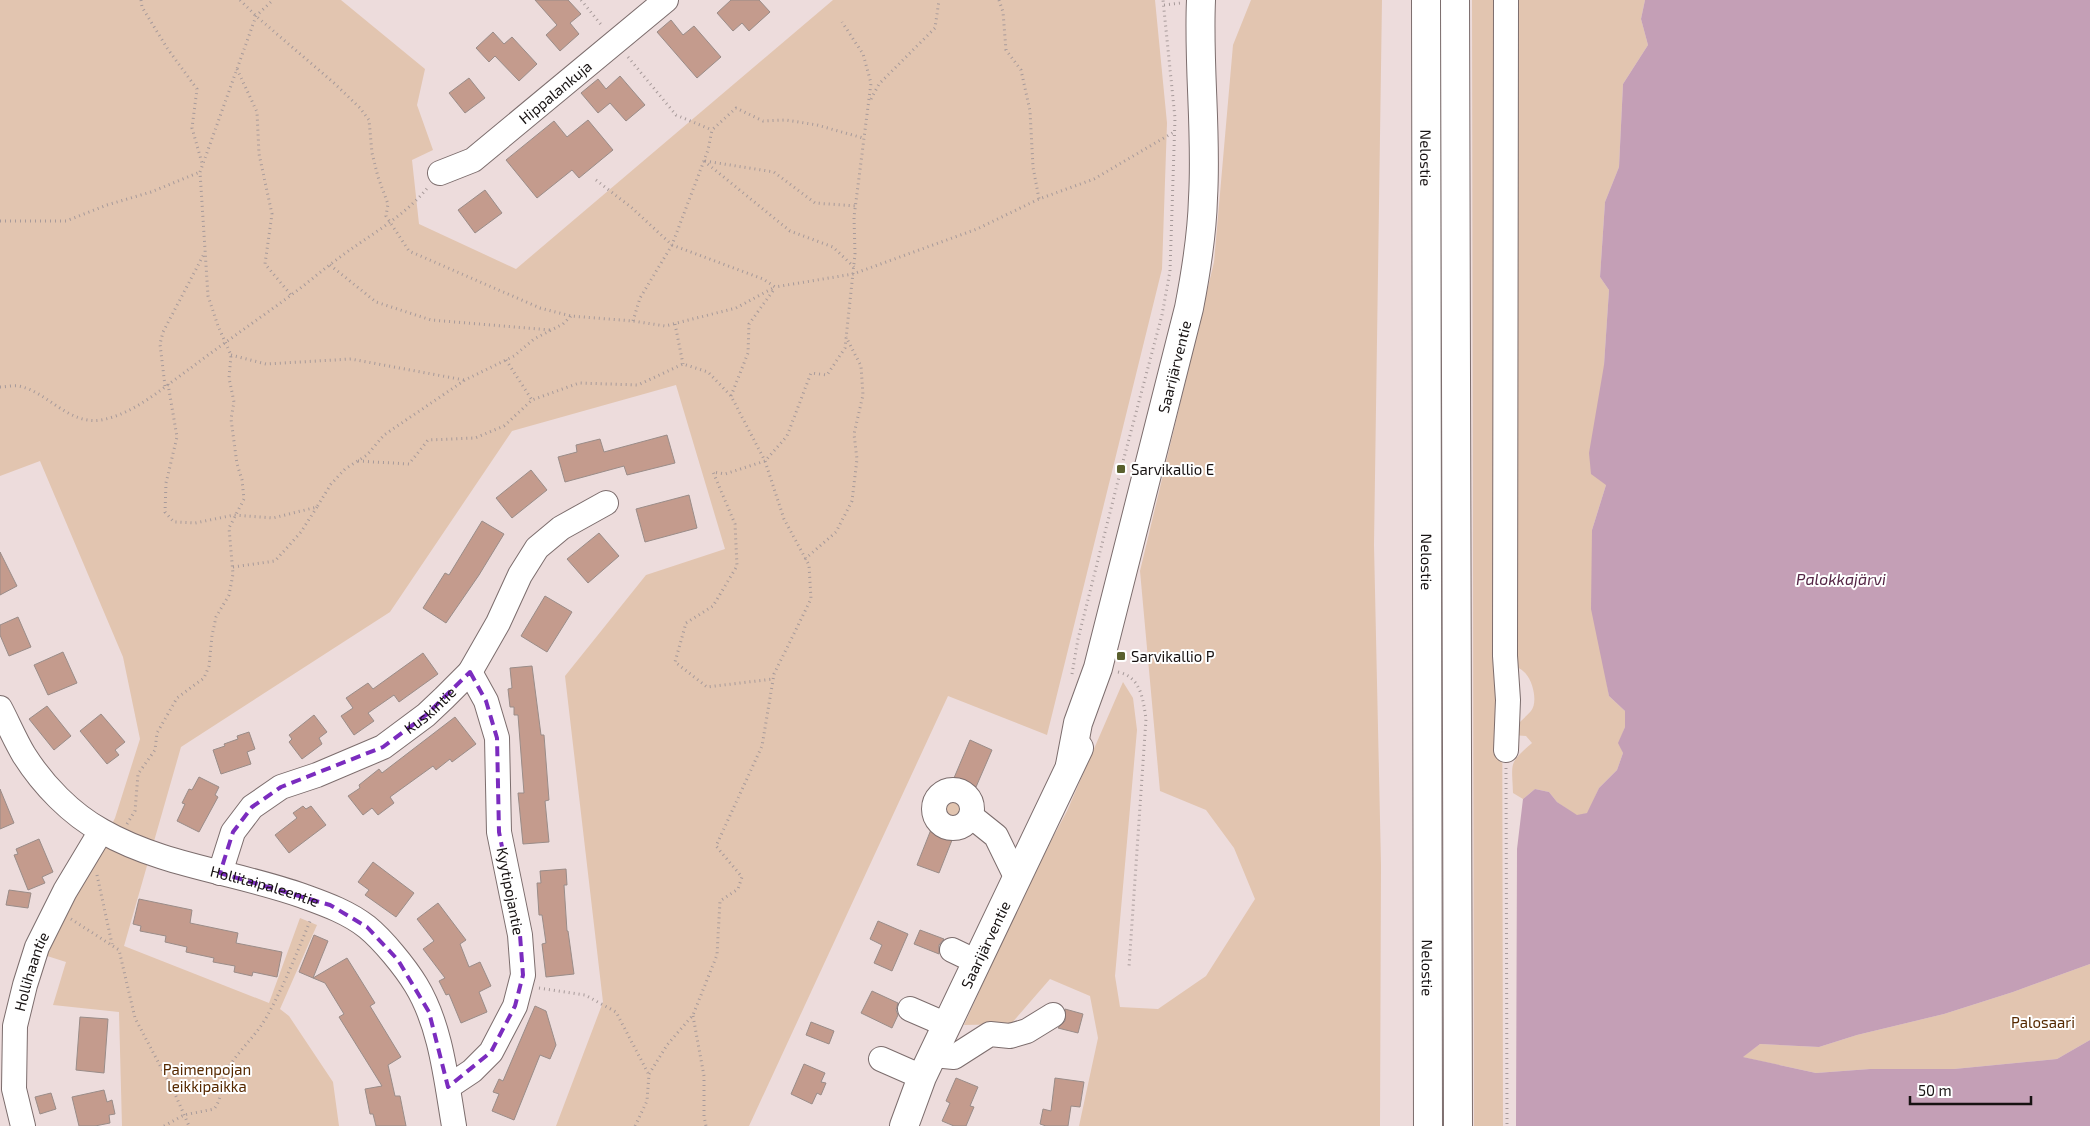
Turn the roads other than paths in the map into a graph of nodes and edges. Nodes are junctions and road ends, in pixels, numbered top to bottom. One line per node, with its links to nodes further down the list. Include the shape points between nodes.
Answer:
1 (666, 0): 8 (street, Hippalankuja, via 473,160)
2 (1184, 0): 7 (main road, Saarijärventie)
3 (1202, 0): 7 (main road, Saarijärventie)
4 (1426, 0): 28 (main road, Nelostie)
5 (1456, 0): 29 (main road, Nelostie)
6 (1506, 0): 12 (street)
7 (1199, 40): 16 (main road, Saarijärventie, via 1204,197 1196,273 1087,679 1070,765)
8 (440, 173)
9 (606, 503): 10 (street, Kuskintie, via 562,528 537,548)
10 (470, 672): 15 (street, Kuskintie, via 426,715 383,747 281,787 252,807 233,832); 24 (street, Kyytipojantie, via 486,701 496,738 499,832 520,935 523,975 515,1006 491,1052 472,1071)
11 (0, 708): 14 (street, Hollitaipaleentie, via 33,769)
12 (1506, 750)
13 (971, 816): 16 (street, via 996,836)
14 (102, 844): 15 (street, Hollitaipaleentie); 25 (street, Hollihaantie, via 56,909 37,947 25,985 15,1026 14,1090)
15 (220, 872): 24 (street, Hollitaipaleentie, via 330,905 367,927 416,985 436,1032)
16 (1017, 879): 18 (main road, Saarijärventie)
17 (952, 950): 18 (street)
18 (977, 962): 21 (main road, Saarijärventie)
19 (910, 1009): 21 (street)
20 (1053, 1015): 23 (street, via 1027,1031 1010,1036 990,1034 954,1057)
21 (947, 1025): 23 (main road, Saarijärventie)
22 (881, 1059): 23 (street)
23 (927, 1066): 27 (main road, Saarijärventie)
24 (448, 1087): 26 (street, Hollitaipaleentie)
25 (23, 1126)
26 (454, 1126)
27 (904, 1126)
28 (1428, 1126)
29 (1458, 1126)

